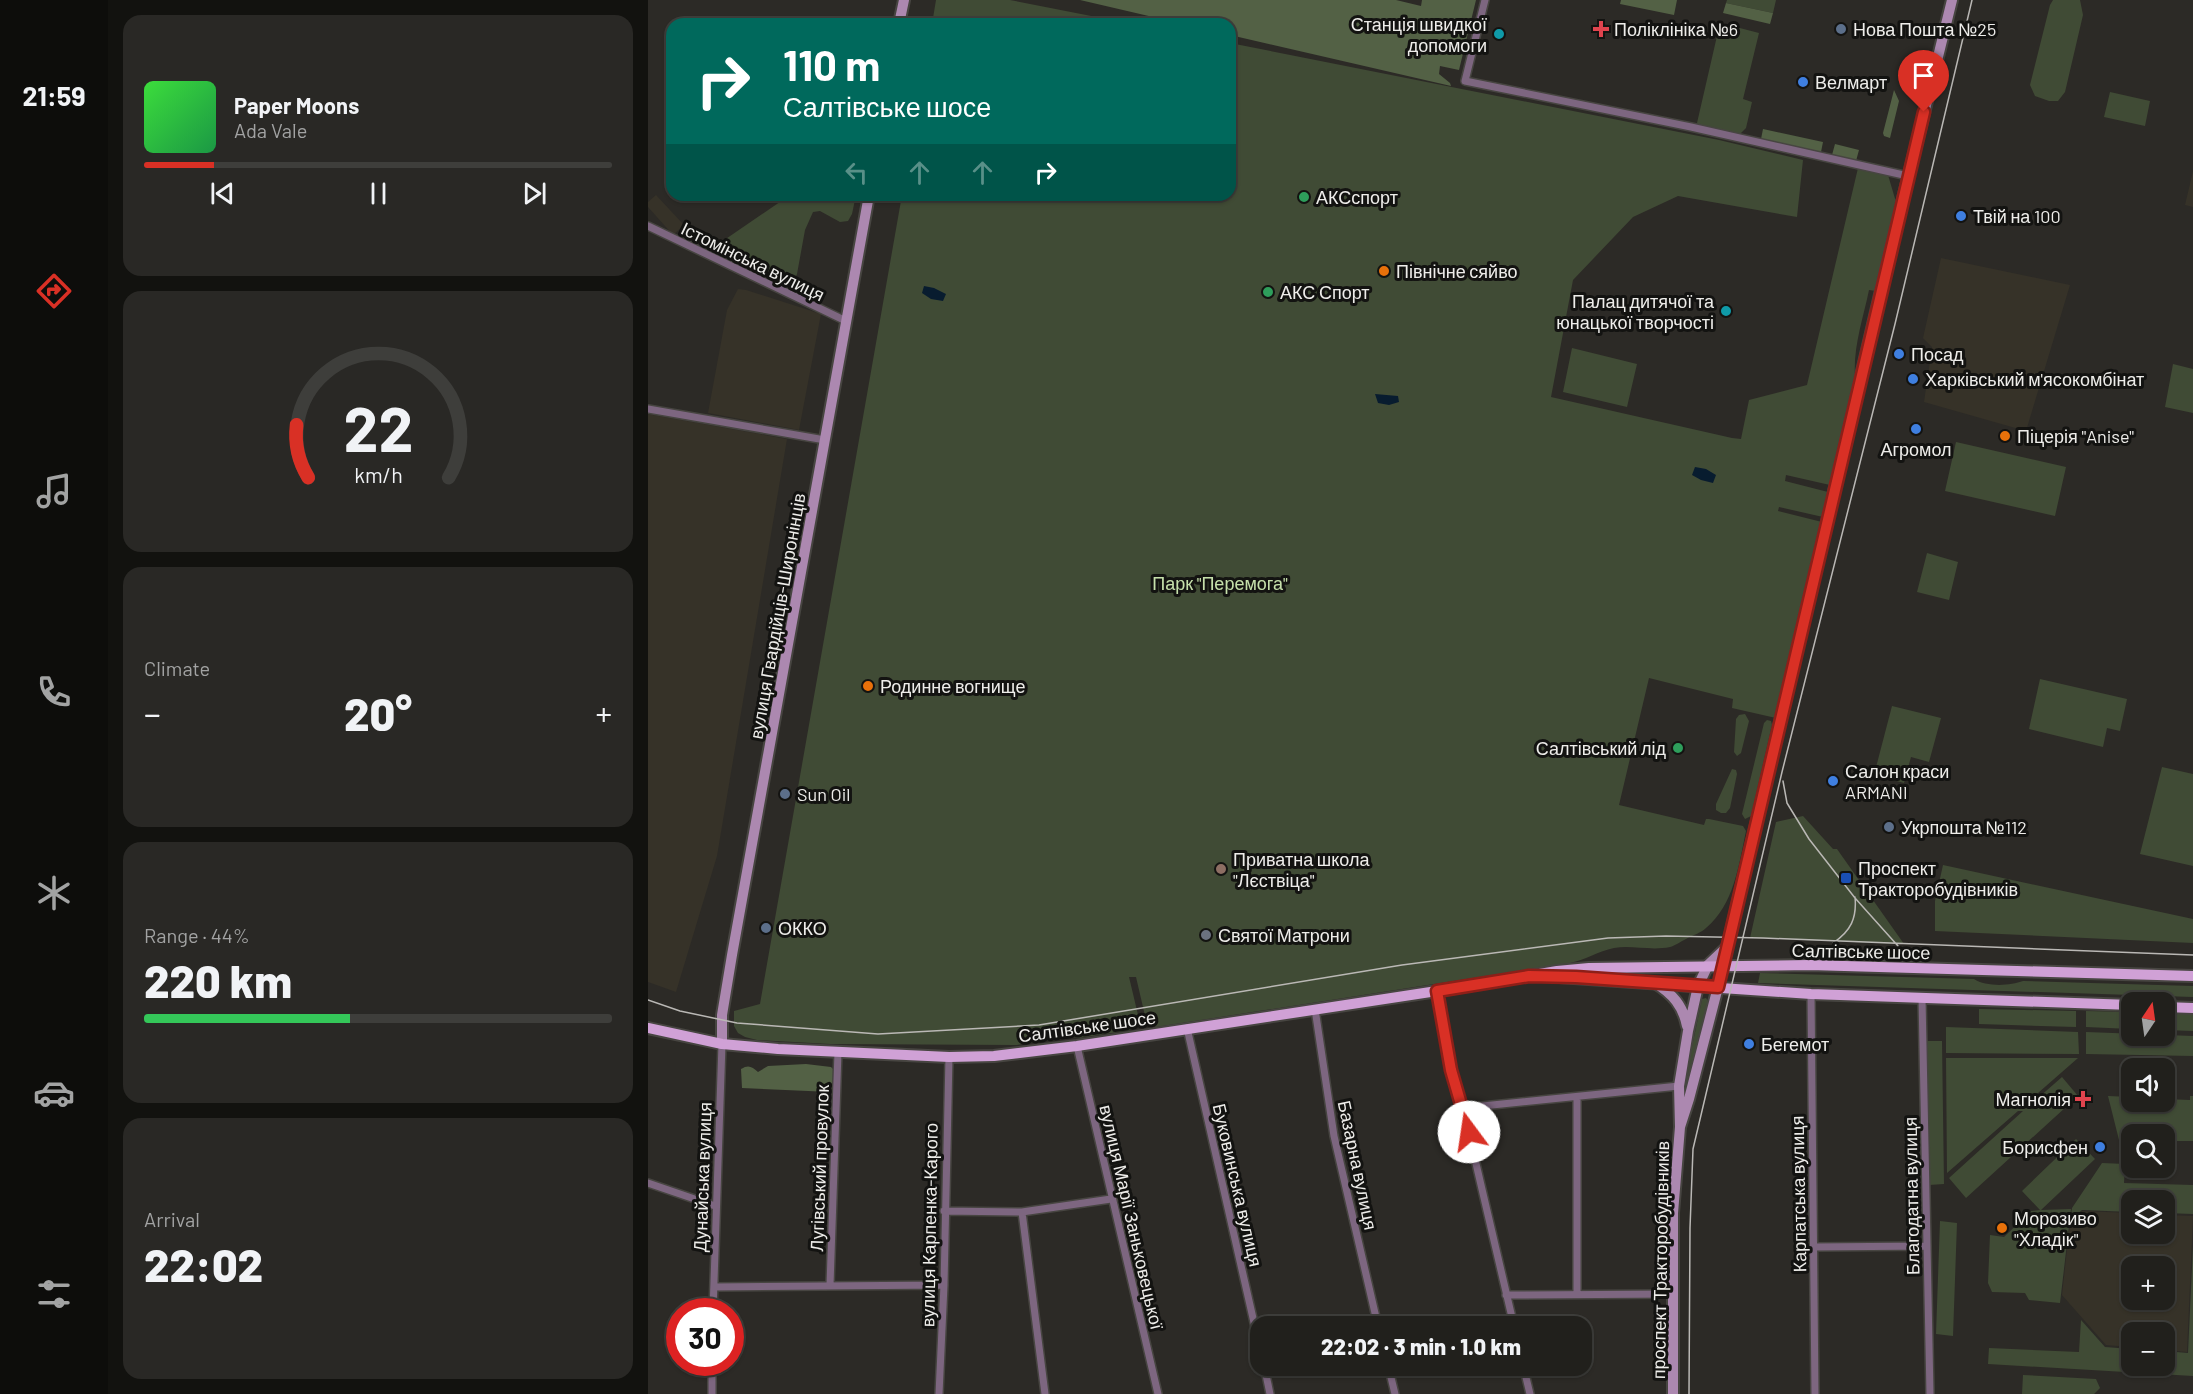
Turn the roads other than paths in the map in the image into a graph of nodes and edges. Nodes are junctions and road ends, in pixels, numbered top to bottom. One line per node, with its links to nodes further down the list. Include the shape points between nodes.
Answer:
1 (904, 0): 4 (main road)
2 (1485, 0): 5 (street, via 1465,81)
3 (1952, 0): 5 (main road, проспект Тракторобудівників)
4 (900, 18)
5 (1908, 176): 11 (main road, проспект Тракторобудівників)
6 (868, 201): 8 (main road, вулиця Гвардійців-Широнінців)
7 (648, 226): 8 (street, Істомінська вулиця)
8 (846, 321): 10 (main road, вулиця Гвардійців-Широнінців)
9 (648, 409): 10 (street)
10 (825, 440): 29 (main road, вулиця Гвардійців-Широнінців, via 732,955 722,1015)
11 (1726, 947): 12 (main road, проспект Тракторобудівників); 13 (main road, проспект Тракторобудівників)
12 (1708, 965): 13 (main road, Салтівське шосе); 14 (main road, Салтівське шосе, via 1589,968); 17 (main road, проспект Тракторобудівників)
13 (1722, 965): 15 (main road, Салтівське шосе); 18 (main road, проспект Тракторобудівників)
14 (1529, 976): 16 (main road, Салтівське шосе); 19 (main road, Салтівське шосе)
15 (2193, 976)
16 (1655, 983): 17 (main road, Салтівське шосе); 28 (main road, via 1678,1002)
17 (1698, 986): 18 (main road, Салтівське шосе); 28 (main road, проспект Тракторобудівників)
18 (1718, 987): 20 (main road, Салтівське шосе); 36 (main road, проспект Тракторобудівників)
19 (1437, 991): 25 (main road, Салтівське шосе); 35 (street, via 1451,1070)
20 (1811, 994): 21 (main road, Салтівське шосе); 43 (street, Карпатська вулиця)
21 (1922, 998): 22 (main road, Салтівське шосе); 42 (street, Благодатна вулиця)
22 (2121, 1005)
23 (2175, 1007): 24 (main road)
24 (2193, 1008)
25 (1316, 1009): 27 (main road, Салтівське шосе); 52 (street, Базарна вулиця, via 1334,1136)
26 (648, 1028): 29 (main road, Салтівське шосе)
27 (1186, 1028): 30 (main road, Салтівське шосе); 51 (street, Буковинська вулиця)
28 (1688, 1031): 33 (main road, проспект Тракторобудівників)
29 (722, 1044): 31 (main road, Салтівське шосе); 39 (street, Дунайська вулиця)
30 (1077, 1046): 32 (main road, Салтівське шосе); 38 (street, вулиця Марії Заньковецької)
31 (838, 1052): 32 (main road, Салтівське шосе); 44 (street, Лугівський провулок)
32 (949, 1057): 40 (street, вулиця Карпенка-Карого)
33 (1679, 1086): 34 (street); 36 (main road, проспект Тракторобудівників)
34 (1577, 1098): 35 (street); 48 (street)
35 (1463, 1108): 47 (street)
36 (1680, 1127): 49 (main road, проспект Тракторобудівників, via 1673,1213)
37 (648, 1183): 39 (street)
38 (1111, 1199): 41 (street); 61 (street, вулиця Марії Заньковецької)
39 (715, 1206): 46 (street, Дунайська вулиця)
40 (944, 1211): 41 (street); 45 (street, вулиця Карпенка-Карого)
41 (1022, 1212): 60 (street)
42 (1927, 1246): 43 (street); 67 (street, Благодатна вулиця)
43 (1814, 1247): 66 (street, Карпатська вулиця)
44 (830, 1285): 45 (street); 46 (street)
45 (944, 1285): 59 (street, вулиця Карпенка-Карого)
46 (714, 1287): 50 (street, Дунайська вулиця)
47 (1506, 1294): 48 (street); 53 (street)
48 (1577, 1294): 49 (street)
49 (1673, 1294): 65 (main road, проспект Тракторобудівників)
50 (714, 1298)
51 (1252, 1316)
52 (1376, 1316)
53 (1512, 1316)
54 (712, 1376): 58 (street)
55 (1266, 1376): 62 (street)
56 (1391, 1376): 63 (street)
57 (1526, 1376): 64 (street)
58 (712, 1394)
59 (939, 1394)
60 (1045, 1394)
61 (1158, 1394)
62 (1270, 1394)
63 (1395, 1394)
64 (1530, 1394)
65 (1673, 1394)
66 (1815, 1394)
67 (1930, 1394)

